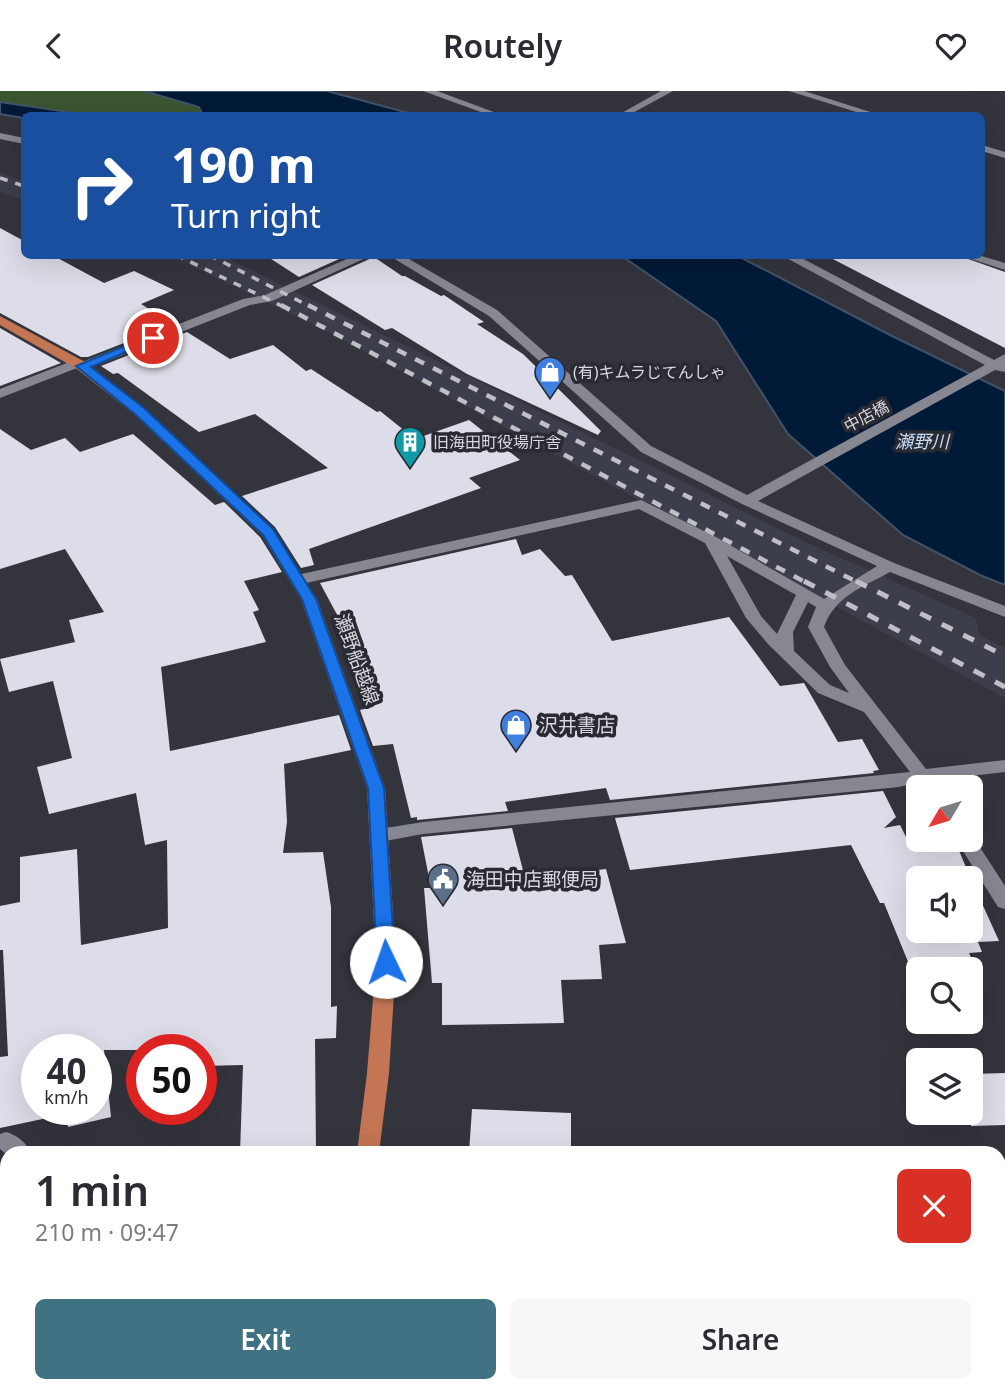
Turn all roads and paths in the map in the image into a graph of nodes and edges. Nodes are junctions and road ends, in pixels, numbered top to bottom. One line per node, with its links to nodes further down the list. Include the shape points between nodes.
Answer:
1 (428, 91): 4 (street)
2 (668, 91): 5 (street)
3 (794, 91): 6 (street)
4 (489, 112)
5 (629, 112)
6 (864, 112)
7 (0, 136): 8 (street)
8 (21, 140)
9 (985, 149): 10 (street)
10 (1005, 155)
11 (357, 259): 17 (street, via 268,298)
12 (400, 259): 20 (street, via 493,313 646,449)
13 (794, 259): 18 (street)
14 (978, 259): 15 (street)
15 (1005, 267)
16 (0, 320): 17 (main road, 瀬野船越線)
17 (80, 365): 19 (street); 23 (main road, 瀬野船越線, via 139,411 251,515 268,532)
18 (1001, 365): 20 (street, 中店橋)
19 (0, 394)
20 (747, 501): 22 (street)
21 (711, 540): 23 (street, via 641,504); 24 (street); 27 (street, via 754,618)
22 (889, 566): 25 (street); 26 (street)
23 (297, 580): 33 (main road, 瀬野船越線, via 309,599 368,762 376,788)
24 (805, 594): 25 (street); 27 (street, via 785,632)
25 (826, 606): 28 (street, via 816,627 838,667)
26 (1005, 612)
27 (786, 652): 28 (street, via 824,689)
28 (870, 708): 30 (street)
29 (1005, 765): 31 (street)
30 (922, 775)
31 (956, 775)
32 (906, 781): 33 (street, via 656,803)
33 (380, 835): 36 (main road, 瀬野船越線, via 386,962)
34 (973, 852): 35 (street)
35 (1005, 902)
36 (369, 1146)

